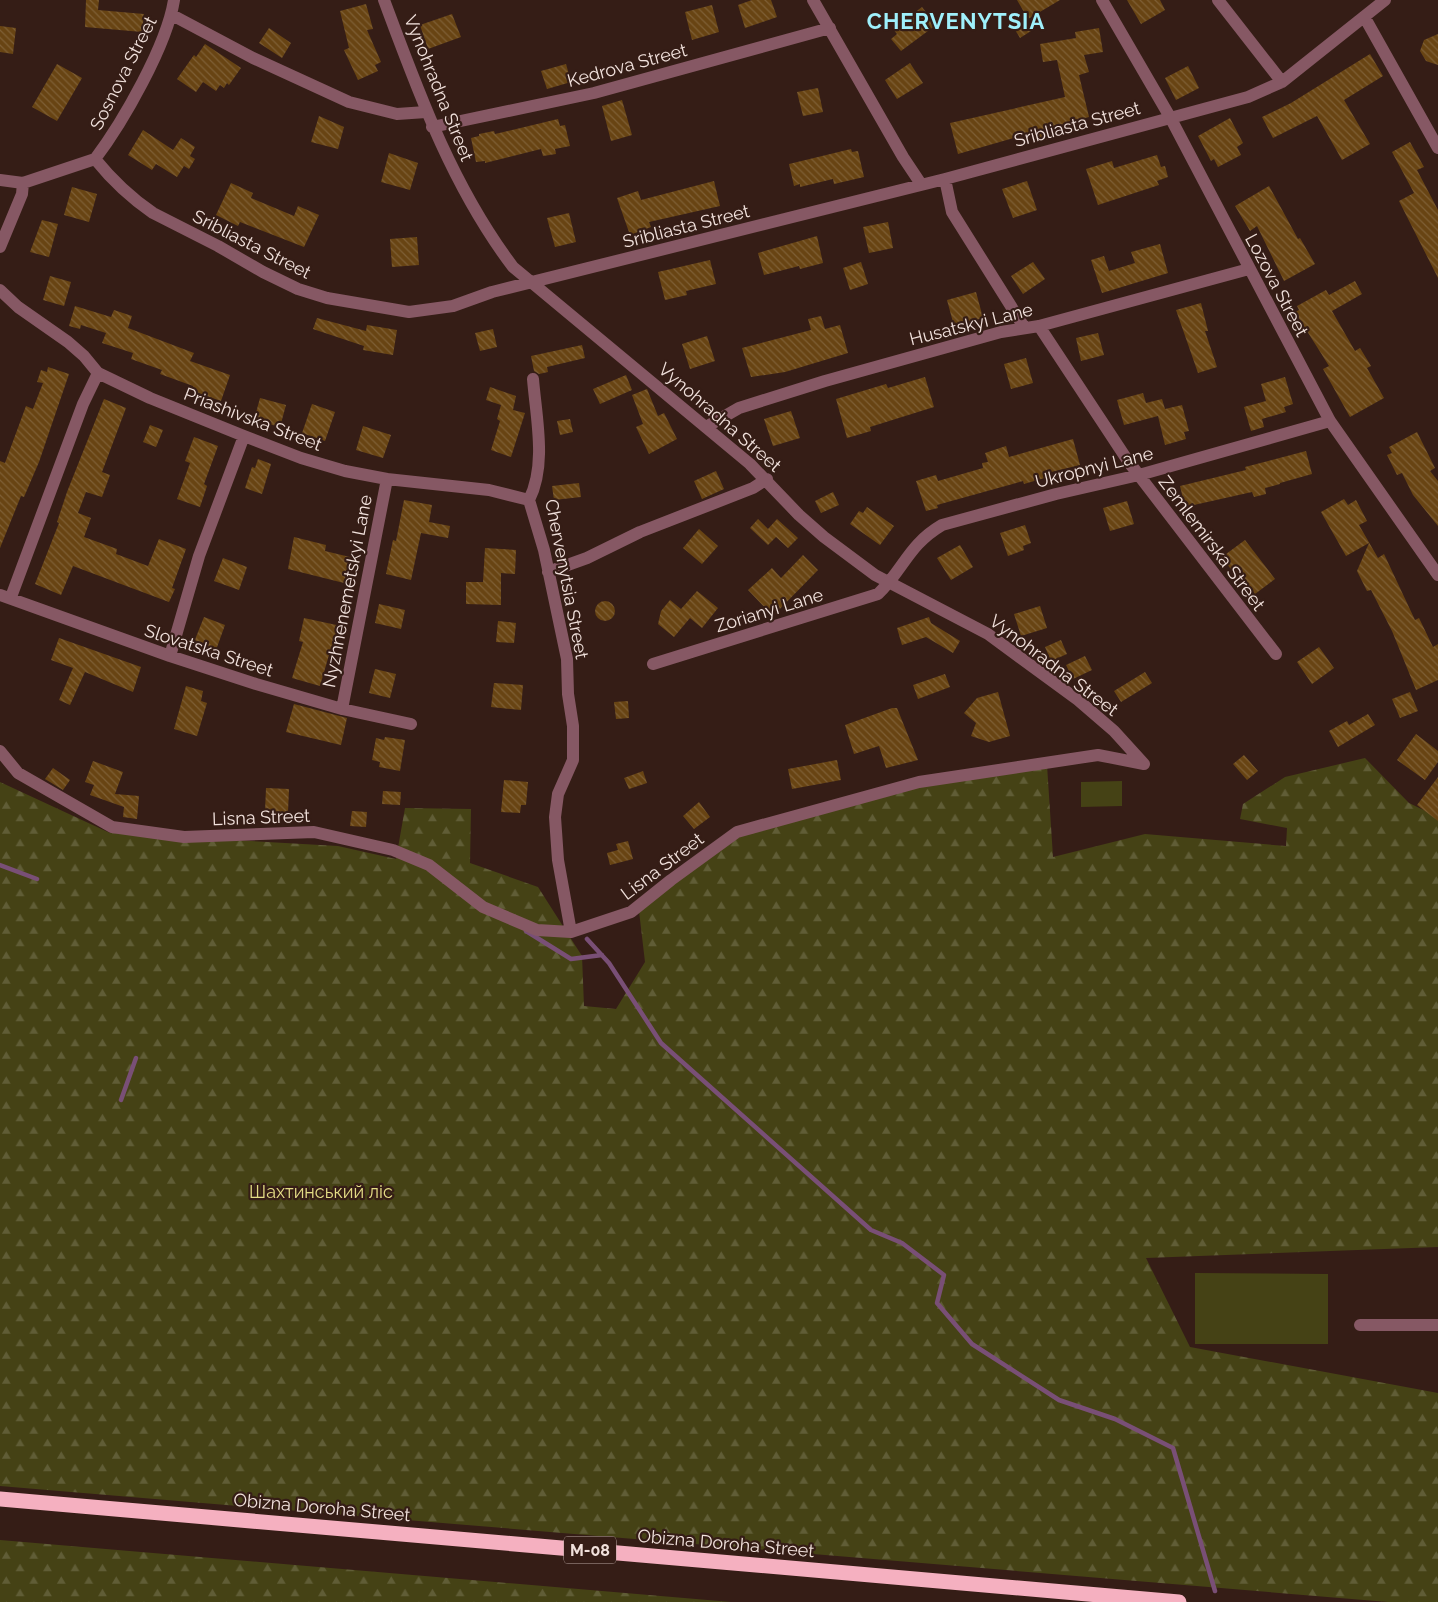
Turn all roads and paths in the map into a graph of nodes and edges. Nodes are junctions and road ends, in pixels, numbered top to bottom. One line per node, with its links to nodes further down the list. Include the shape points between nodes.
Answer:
1 (174, 0): 7 (street, Sosnova Street)
2 (384, 0): 11 (street, Vynohradna Street)
3 (813, 0): 9 (street)
4 (1102, 0): 12 (street, Lozova Street)
5 (1218, 0): 10 (street)
6 (1385, 0): 8 (street, Sribliasta Street)
7 (172, 14): 11 (street, via 253,58 349,102 398,114); 15 (street, Sosnova Street, via 126,113)
8 (1365, 18): 10 (street, Sribliasta Street); 14 (street)
9 (830, 28): 13 (street, Kedrova Street, via 594,93); 19 (street)
10 (1282, 82): 12 (street, Sribliasta Street, via 1248,98)
11 (426, 112): 13 (street, Vynohradna Street)
12 (1170, 117): 16 (street, Sribliasta Street); 21 (street, Lozova Street)
13 (432, 128): 22 (street, Vynohradna Street, via 487,232 513,267)
14 (1438, 148)
15 (95, 159): 18 (street); 22 (street, Sribliasta Street, via 136,202 153,213 263,272 298,289 327,298 409,312 453,306 492,292)
16 (945, 179): 19 (street, Sribliasta Street); 25 (street, via 952,212)
17 (0, 180): 18 (street)
18 (23, 182): 20 (street, via 22,194)
19 (921, 184): 22 (street, Sribliasta Street)
20 (0, 246)
21 (1249, 269): 24 (street, Husatskyi Lane); 28 (street, Lozova Street)
22 (532, 283): 29 (street, Vynohradna Street)
23 (0, 290): 26 (street, Priashivska Street, via 18,307 68,342)
24 (1039, 326): 25 (street, Husatskyi Lane); 31 (street, Zemlemirska Street)
25 (1024, 328): 29 (street, Husatskyi Lane, via 825,381 738,408)
26 (98, 373): 30 (street, Priashivska Street); 38 (street)
27 (533, 379): 34 (street, Chervenytsia Street, via 539,452 536,487)
28 (1330, 421): 31 (street, Ukropnyi Lane); 35 (street, Lozova Street)
29 (706, 426): 32 (street, Vynohradna Street)
30 (244, 436): 33 (street, Priashivska Street, via 301,458); 40 (street, via 199,556)
31 (1139, 475): 37 (street, Ukropnyi Lane, via 942,525 915,545); 39 (street, Zemlemirska Street)
32 (767, 479): 36 (street, via 753,488); 37 (street, Vynohradna Street, via 824,537 875,575)
33 (386, 480): 34 (street, Priashivska Street, via 489,490); 42 (street, Nyzhnenemetskyi Lane)
34 (529, 500): 36 (street, Chervenytsia Street)
35 (1437, 571)
36 (548, 572): 46 (street, Chervenytsia Street, via 567,660 573,726 573,760 558,794 555,817 558,860)
37 (890, 582): 41 (street, Zorianyi Lane, via 878,594); 45 (street, Vynohradna Street, via 988,634 1078,700 1114,731)
38 (6, 596): 40 (street, Slovatska Street)
39 (1276, 654)
40 (170, 656): 42 (street, Slovatska Street)
41 (654, 664)
42 (342, 709): 43 (street, Slovatska Street)
43 (411, 724)
44 (0, 751): 46 (street, Lisna Street, via 18,773 112,827 184,837 314,832 393,850 429,865 483,907 537,930)
45 (1144, 764): 46 (street, Lisna Street, via 1098,756 919,782 737,832 631,912)
46 (571, 932)
47 (1438, 1324): 48 (street)
48 (1360, 1325)
49 (0, 1499): 50 (highway, Obizna Doroha Street / М-08)
50 (1179, 1602)

